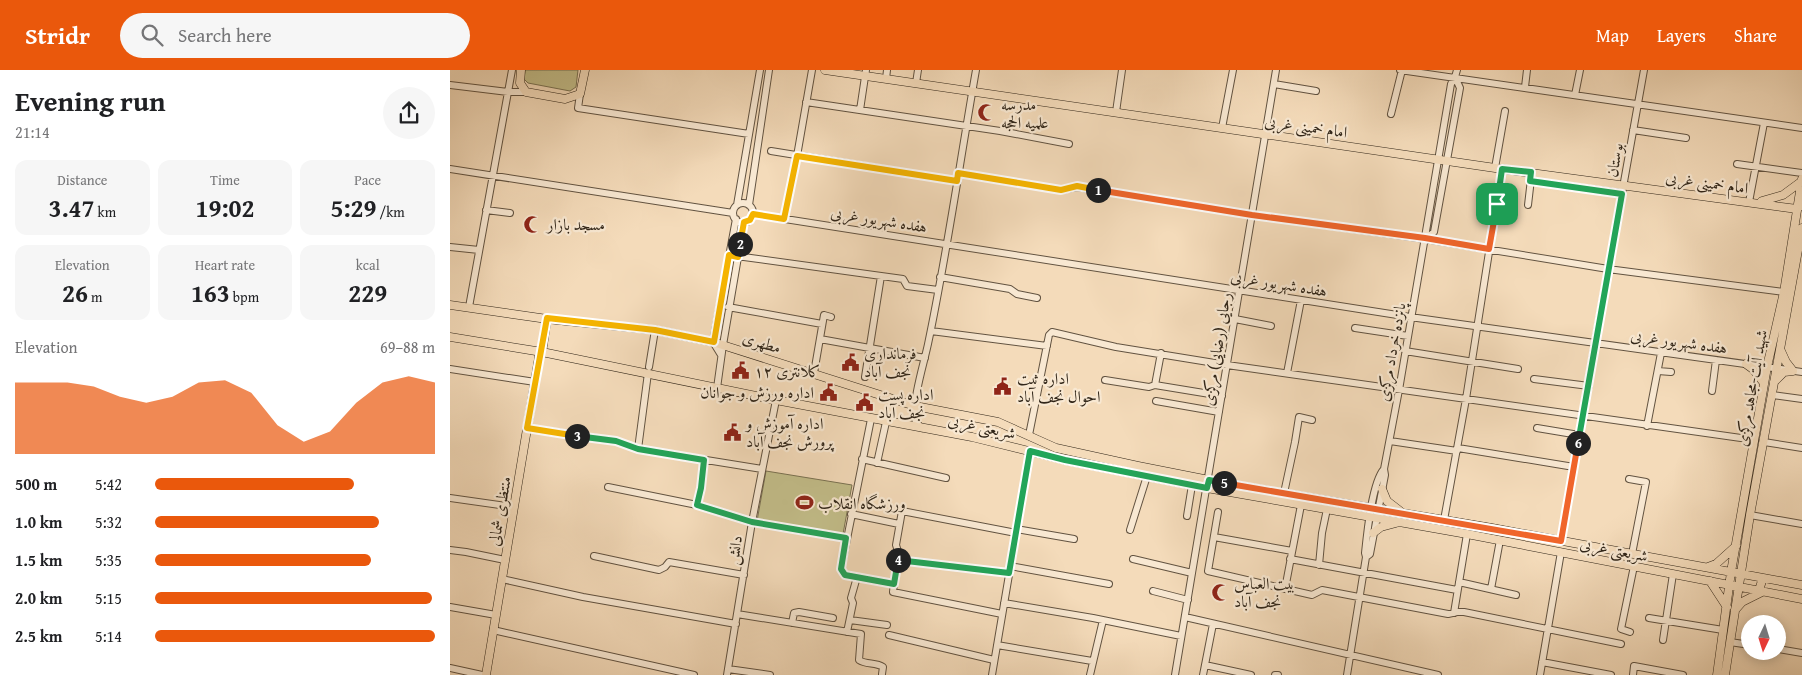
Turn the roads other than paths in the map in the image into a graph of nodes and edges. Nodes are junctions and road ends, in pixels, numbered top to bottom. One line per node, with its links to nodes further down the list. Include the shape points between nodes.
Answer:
1 (512, 70): 28 (street)
2 (521, 70): 29 (main road, via 520,83)
3 (585, 70): 30 (main road)
4 (760, 70): 43 (street)
5 (769, 70): 66 (street)
6 (812, 70): 32 (street)
7 (825, 70): 18 (main road, امام خمینی غربی)
8 (887, 70): 21 (street)
9 (918, 70): 22 (street)
10 (976, 70): 26 (street)
11 (1122, 70): 36 (street)
12 (1233, 70): 40 (street)
13 (1276, 70): 23 (street, رجایی (رضایی) مرکزی)
14 (1401, 70): 20 (street); 37 (street)
15 (1527, 70): 25 (street)
16 (1580, 70): 31 (street)
17 (1644, 70): 33 (street, بوستان)
18 (837, 71): 19 (main road, امام خمینی غربی)
19 (866, 73): 21 (main road, امام خمینی غربی); 34 (street)
20 (1456, 73): 25 (street); 49 (street, پانزده خرداد مرکزی); 50 (street, پانزده خرداد مرکزی, via 1460,88)
21 (886, 79): 22 (main road, امام خمینی غربی)
22 (916, 83): 26 (main road, امام خمینی غربی)
23 (1274, 84): 27 (street); 44 (street, رجایی (رضایی) مرکزی)
24 (450, 85): 28 (street)
25 (1525, 87): 31 (street)
26 (973, 91): 36 (main road, امام خمینی غربی); 39 (street)
27 (1316, 91)
28 (508, 92): 29 (street); 58 (street)
29 (526, 92): 30 (main road, via 565,99)
30 (580, 94): 43 (street, via 578,108)
31 (1575, 95): 33 (street)
32 (806, 102): 34 (street); 48 (street)
33 (1638, 104): 38 (street); 42 (street, بوستان)
34 (860, 110): 39 (street)
35 (1505, 111): 53 (street)
36 (1116, 112): 40 (main road, امام خمینی غربی)
37 (1392, 114)
38 (1764, 122): 41 (street); 52 (street)
39 (968, 126): 46 (street); 57 (street)
40 (1222, 128): 44 (main road, امام خمینی غربی)
41 (1802, 128)
42 (1633, 130): 45 (street); 62 (street, بوستان)
43 (749, 134): 65 (street)
44 (1266, 134): 49 (main road, امام خمینی غربی); 72 (street, رجایی (رضایی) مرکزی)
45 (1686, 138)
46 (1069, 144)
47 (771, 151): 48 (street)
48 (797, 156): 60 (street); 75 (street)
49 (1437, 159): 50 (main road, امام خمینی غربی); 78 (street, پانزده خرداد مرکزی)
50 (1447, 161): 53 (main road, امام خمینی غربی); 78 (street, پانزده خرداد مرکزی, via 1434,232)
51 (1737, 164): 52 (street)
52 (1756, 166): 56 (street); 64 (street)
53 (1498, 168): 55 (main road, امام خمینی غربی); 82 (street)
54 (450, 169): 58 (street)
55 (1531, 172): 61 (street); 62 (main road, امام خمینی غربی)
56 (1802, 172)
57 (958, 173): 60 (street); 72 (street, via 1061,190 1077,186)
58 (493, 176): 69 (street); 73 (street)
59 (1802, 180): 64 (main road, via 1783,195); 68 (main road, شهید آیت-مجاهد مرکزی)
60 (957, 181): 80 (street)
61 (1530, 181): 63 (street); 67 (street)
62 (1623, 185): 63 (street, بوستان); 64 (main road, امام خمینی غربی)
63 (1622, 194): 86 (street, بوستان)
64 (1752, 202): 68 (main road, امام خمینی غربی)
65 (737, 205): 66 (street); 73 (street)
66 (749, 205): 71 (street)
67 (1528, 205)
68 (1800, 207): 74 (main road); 91 (main road, شهید آیت-مجاهد مرکزی)
69 (486, 210): 70 (street); 83 (street)
70 (510, 213)
71 (753, 214): 75 (street, هفده شهریور غربی); 76 (street)
72 (1252, 215): 78 (street); 90 (street, رجایی (رضایی) مرکزی)
73 (735, 216): 76 (street); 84 (street)
74 (1802, 217)
75 (784, 219): 80 (street, هفده شهریور غربی)
76 (744, 222): 85 (street)
77 (1802, 228): 79 (main road, شهید آیت-مجاهد مرکزی)
78 (1425, 238): 82 (street); 99 (street, پانزده خرداد مرکزی)
79 (1801, 242): 116 (main road, شهید آیت-مجاهد مرکزی)
80 (946, 243): 88 (street); 90 (street, هفده شهریور غربی)
81 (450, 247): 83 (street)
82 (1489, 249): 86 (street); 104 (street)
83 (479, 250): 96 (street)
84 (729, 255): 85 (street); 95 (street)
85 (738, 257): 87 (street); 97 (street)
86 (1608, 268): 91 (street); 112 (street, بوستان)
87 (881, 276): 89 (street, via 903,279 908,286); 115 (street)
88 (940, 277): 89 (street); 92 (street, via 1010,289 1017,294)
89 (938, 290): 107 (street)
90 (1240, 290): 93 (street, هفده شهریور غربی); 101 (street, رجایی (رضایی) مرکزی)
91 (1784, 292): 127 (main road, شهید آیت-مجاهد مرکزی)
92 (1037, 298)
93 (1301, 300): 99 (street, هفده شهریور غربی); 137 (street)
94 (450, 305): 96 (main road, مطهری)
95 (720, 306): 97 (street); 111 (street)
96 (469, 307): 100 (main road, مطهری)
97 (730, 308): 102 (street); 113 (street)
98 (831, 317): 102 (street, via 824,315)
99 (1410, 317): 104 (street, هفده شهریور غربی); 108 (street, پانزده خرداد مرکزی)
100 (545, 318): 106 (main road, مطهری); 117 (main road, منتظری شمالی)
101 (1235, 319): 103 (street); 126 (street, رجایی (رضایی) مرکزی)
102 (822, 324): 110 (street)
103 (1271, 326)
104 (1477, 327): 112 (street, هفده شهریور غربی); 124 (street)
105 (1355, 328): 108 (street)
106 (655, 330): 111 (main road, مطهری); 130 (street)
107 (931, 331): 114 (street); 122 (street)
108 (1408, 336): 118 (street, پانزده خرداد مرکزی)
109 (450, 337): 117 (main road, شریعتی غربی)
110 (820, 339): 115 (street); 136 (street)
111 (714, 342): 113 (main road, مطهری); 121 (street)
112 (1594, 344): 120 (street, هفده شهریور غربی); 145 (street, بوستان)
113 (723, 345): 121 (street); 136 (main road, مطهری)
114 (1047, 346): 119 (street, via 1052,332 1116,347); 167 (street)
115 (870, 348): 122 (street); 138 (street)
116 (1781, 348): 129 (main road, شهید آیت-مجاهد مرکزی); 133 (main road)
117 (540, 351): 130 (main road, شریعتی غربی); 141 (main road, منتظری شمالی)
118 (1406, 351): 124 (street); 147 (street, پانزده خرداد مرکزی)
119 (1161, 353): 126 (street); 144 (street)
120 (1661, 353): 123 (street, هفده شهریور غربی); 132 (street)
121 (721, 355): 146 (street)
122 (925, 358): 155 (street)
123 (1716, 360): 125 (street, هفده شهریور غربی); 148 (street)
124 (1471, 362): 131 (street); 151 (street)
125 (1746, 364): 127 (street, هفده شهریور غربی); 142 (main road)
126 (1227, 365): 137 (street); 150 (street, رجایی (رضایی) مرکزی)
127 (1767, 367): 129 (street, هفده شهریور غربی); 142 (main road, شهید آیت-مجاهد مرکزی)
128 (450, 369): 141 (street)
129 (1776, 369): 133 (street, هفده شهریور غربی); 143 (main road, شهید آیت-مجاهد مرکزی)
130 (648, 370): 146 (main road, شریعتی غربی); 173 (street)
131 (1518, 370)
132 (1658, 371): 134 (street); 162 (street)
133 (1793, 371): 135 (street, هفده شهریور غربی); 143 (main road, via 1784,372)
134 (1670, 372)
135 (1802, 372)
136 (814, 373): 155 (main road, مطهری)
137 (1287, 374): 147 (street)
138 (865, 377)
139 (1534, 379): 145 (street)
140 (1106, 380): 144 (street, via 1149,387)
141 (535, 382): 163 (main road, منتظری شمالی)
142 (1764, 383): 168 (main road, شهید آیت-مجاهد مرکزی)
143 (1773, 384): 149 (main road, شهید آیت-مجاهد مرکزی)
144 (1155, 385): 150 (street)
145 (1589, 386): 157 (street, بوستان)
146 (717, 388): 153 (main road, شریعتی غربی)
147 (1399, 390): 151 (street); 169 (street, پانزده خرداد مرکزی)
148 (1712, 391)
149 (1772, 395): 152 (street); 170 (main road, شهید آیت-مجاهد مرکزی)
150 (1222, 396): 156 (street, رجایی (رضایی) مرکزی)
151 (1466, 399): 157 (street); 174 (street)
152 (1802, 399)
153 (776, 400): 158 (main road, شریعتی غربی); 180 (street, دانش)
154 (1156, 401): 156 (street)
155 (915, 407): 161 (street); 164 (street, via 915,420); 167 (main road, مطهری, via 998,422)
156 (1219, 412): 185 (street, رجایی (رضایی) مرکزی)
157 (1582, 417): 162 (street); 166 (street, بوستان)
158 (871, 419): 160 (main road, شریعتی غربی); 176 (street)
159 (1312, 420): 190 (street, via 1299,417)
160 (886, 422): 161 (main road, شریعتی غربی); 178 (street)
161 (906, 425): 164 (main road, شریعتی غربی)
162 (1647, 426): 168 (street)
163 (527, 428): 173 (street, via 616,441); 194 (main road, منتظری شمالی)
164 (922, 428): 175 (main road, شریعتی غربی)
165 (1537, 428): 166 (street)
166 (1579, 435): 179 (street, بوستان)
167 (1028, 436): 171 (main road, مطهری)
168 (1755, 440): 217 (main road, شهید آیت-مجاهد مرکزی)
169 (1390, 441): 174 (street); 181 (street, پانزده خرداد مرکزی)
170 (1764, 442): 172 (street); 200 (main road, شهید آیت-مجاهد مرکزی)
171 (1056, 448): 185 (main road, شریعتی غربی)
172 (1802, 448)
173 (638, 449): 177 (street)
174 (1457, 449): 179 (street); 203 (street)
175 (1030, 451): 182 (main road, شریعتی غربی); 209 (street)
176 (862, 459): 178 (street); 199 (street)
177 (704, 460): 180 (street); 192 (street)
178 (877, 463): 183 (street)
179 (1574, 467): 216 (street, بوستان)
180 (762, 469): 204 (street, دانش)
181 (1384, 469): 189 (street, پانزده خرداد مرکزی); 195 (street, پانزده خرداد مرکزی, via 1380,474)
182 (1147, 476): 186 (main road, شریعتی غربی); 208 (street)
183 (946, 478)
184 (1630, 479): 221 (street, via 1646,482)
185 (1209, 480): 188 (street, رجایی (رضایی) مرکزی); 190 (main road, شریعتی غربی)
186 (1192, 485): 188 (main road, شریعتی غربی); 201 (street)
187 (608, 487): 192 (street)
188 (1207, 488): 193 (main road, شریعتی غربی); 233 (street, رجایی (رضایی) مرکزی)
189 (1382, 489): 195 (street, پانزده خرداد مرکزی); 198 (main road, via 1387,501)
190 (1284, 493): 195 (main road, شریعتی غربی)
191 (450, 498): 194 (street)
192 (697, 505): 204 (street)
193 (1301, 505): 196 (main road, شریعتی غربی); 219 (street)
194 (514, 507): 225 (main road, منتظری شمالی)
195 (1375, 508): 198 (main road, شریعتی غربی); 202 (street)
196 (1327, 509): 202 (main road, شریعتی غربی); 228 (street)
197 (1218, 512): 212 (street)
198 (1404, 513): 203 (main road, شریعتی غربی)
199 (851, 514): 206 (street); 213 (street)
200 (1750, 514): 207 (street); 236 (main road, شهید آیت-مجاهد مرکزی)
201 (1187, 516)
202 (1373, 518): 205 (main road, شریعتی غربی); 210 (street); 223 (street, via 1364,553)
203 (1444, 520): 216 (main road, شریعتی غربی)
204 (752, 522): 213 (street); 237 (street, دانش)
205 (1401, 522): 210 (main road); 211 (main road, شریعتی غربی)
206 (899, 524): 209 (street, via 902,511); 226 (street)
207 (1802, 524)
208 (1130, 530)
209 (1016, 531): 214 (street); 231 (street)
210 (1373, 533): 223 (street, via 1370,554)
211 (1467, 534): 215 (main road, شریعتی غربی); 242 (street)
212 (1214, 537): 219 (street); 248 (street, via 1208,571)
213 (846, 538): 238 (street, via 841,569 845,575)
214 (1074, 540)
215 (1500, 540): 220 (main road, شریعتی غربی); 249 (street)
216 (1561, 541): 221 (main road, شریعتی غربی)
217 (1736, 546): 230 (main road); 232 (main road, شهید آیت-مجاهد مرکزی)
218 (450, 550): 225 (street)
219 (1292, 551): 227 (street)
220 (1561, 552): 229 (main road, شریعتی غربی); 276 (street)
221 (1632, 554): 230 (main road, شریعتی غربی)
222 (594, 556): 237 (street, via 659,570 669,562)
223 (1366, 556): 234 (street)
224 (1133, 559): 233 (street)
225 (505, 560): 240 (main road, منتظری شمالی)
226 (898, 560): 231 (street); 243 (street)
227 (1290, 560): 228 (street); 248 (street)
228 (1319, 565): 234 (street)
229 (1634, 566): 235 (main road, شریعتی غربی); 279 (street, via 1622,629)
230 (1707, 568): 232 (main road, شریعتی غربی)
231 (1009, 570): 244 (street); 257 (street)
232 (1731, 572): 236 (main road, شریعتی غربی); 245 (main road, شهید آیت-مجاهد مرکزی)
233 (1192, 573): 256 (street, رجایی (رضایی) مرکزی)
234 (1363, 573): 250 (street); 254 (street)
235 (1673, 574): 241 (main road, شریعتی غربی); 270 (street)
236 (1740, 574): 239 (main road, شریعتی غربی); 247 (main road, شهید آیت-مجاهد مرکزی)
237 (744, 575): 262 (street, دانش)
238 (856, 577): 243 (street); 268 (street)
239 (1763, 578): 246 (main road, شریعتی غربی); 252 (main road)
240 (502, 579): 261 (main road, منتظری شمالی); 272 (street)
241 (1710, 581): 245 (main road, شریعتی غربی); 259 (main road)
242 (1459, 582): 249 (street); 250 (street)
243 (894, 584): 263 (street, via 893,592)
244 (1109, 584)
245 (1730, 585): 247 (main road, شریعتی غربی); 259 (main road, شهید آیت-مجاهد مرکزی)
246 (1802, 585)
247 (1739, 586): 252 (main road, شریعتی غربی); 259 (main road, شهید آیت-مجاهد مرکزی)
248 (1285, 588): 254 (street, via 1312,595 1322,590)
249 (1491, 589): 253 (street)
250 (1457, 590): 260 (street)
251 (1153, 591): 256 (street)
252 (1762, 592): 255 (main road, شریعتی غربی); 259 (main road)
253 (1516, 595)
254 (1360, 597): 260 (street); 289 (street)
255 (1802, 599)
256 (1188, 600): 264 (street, رجایی (رضایی) مرکزی)
257 (1004, 603): 263 (street); 269 (street)
258 (450, 606): 261 (street)
259 (1731, 609): 267 (main road)
260 (1454, 613): 276 (street, via 1464,612)
261 (496, 614): 275 (main road, منتظری شمالی)
262 (737, 614): 271 (street); 272 (street, دانش)
263 (1002, 614): 286 (street)
264 (1185, 617): 273 (street); 281 (street, رجایی (رضایی) مرکزی)
265 (833, 618): 271 (street, via 799,612 794,614)
266 (1649, 618): 270 (street)
267 (1729, 619): 277 (main road); 283 (main road)
268 (850, 620): 274 (street); 278 (street)
269 (1103, 620): 281 (street); 291 (street)
270 (1666, 621): 277 (street); 282 (street)
271 (792, 623): 278 (street)
272 (736, 624): 295 (street, دانش)
273 (1213, 624): 289 (street); 293 (street)
274 (887, 625)
275 (493, 630): 296 (main road, منتظری شمالی); 297 (street)
276 (1547, 630): 284 (street); 292 (street)
277 (1723, 630): 311 (main road)
278 (847, 632): 299 (street, via 861,634 859,660 879,665)
279 (1630, 632)
280 (889, 635): 290 (street)
281 (1181, 636): 302 (street, رجایی (رضایی) مرکزی)
282 (1663, 640)
283 (1730, 642): 285 (street); 312 (main road)
284 (1621, 644)
285 (1741, 644)
286 (997, 645): 290 (street); 291 (street)
287 (1786, 650): 288 (street)
288 (1802, 653)
289 (1349, 655): 305 (street); 306 (street)
290 (994, 660): 300 (street)
291 (1092, 661): 301 (street)
292 (1542, 662): 307 (street); 308 (street)
293 (1205, 665): 303 (street); 304 (street)
294 (450, 668): 296 (street)
295 (728, 672): 298 (street)
296 (484, 675)
297 (694, 675)
298 (770, 675)
299 (883, 675)
300 (994, 675)
301 (1090, 675)
302 (1175, 675)
303 (1203, 675)
304 (1251, 675)
305 (1347, 675)
306 (1438, 675)
307 (1540, 675)
308 (1611, 675)
309 (1633, 675): 310 (street, via 1634,666)
310 (1683, 675)
311 (1717, 675)
312 (1725, 675)

